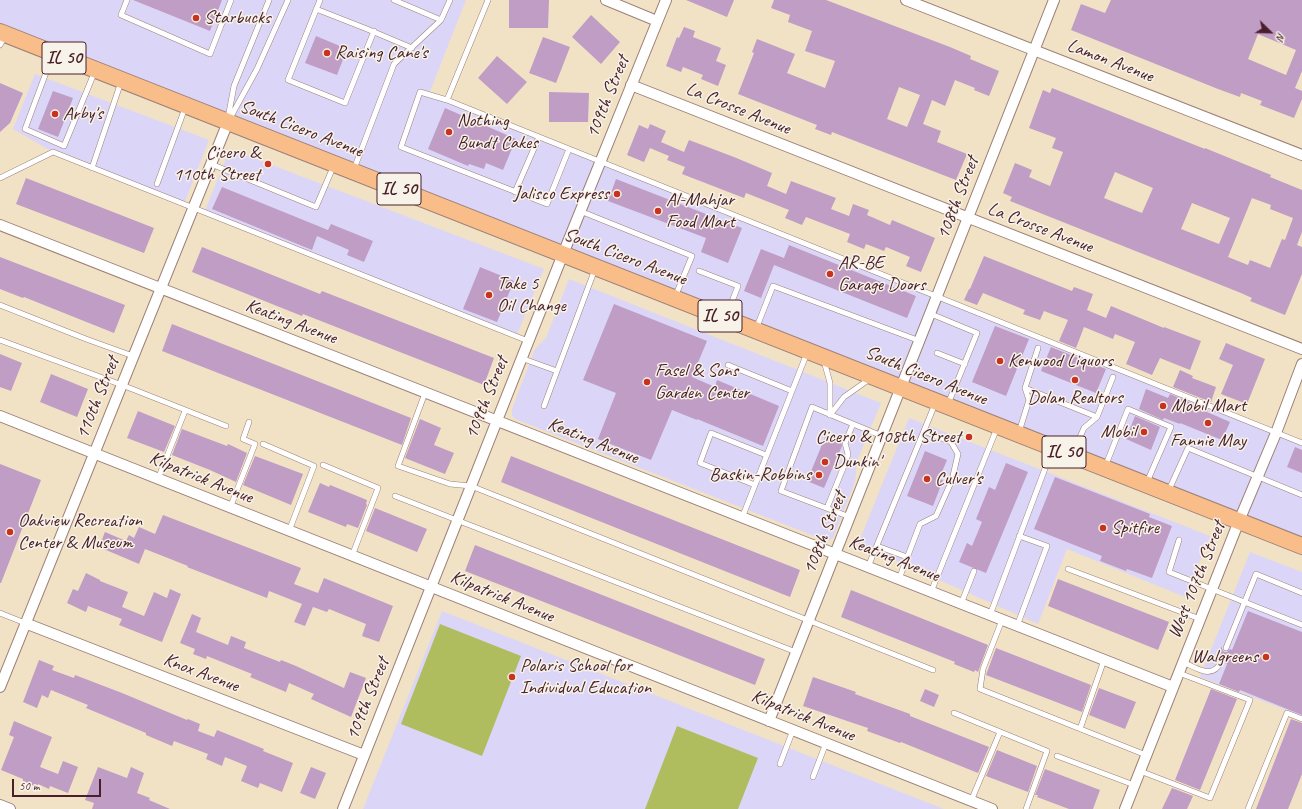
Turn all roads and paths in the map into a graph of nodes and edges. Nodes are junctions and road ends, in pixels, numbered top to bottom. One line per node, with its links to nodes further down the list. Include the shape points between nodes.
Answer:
1 (127, 0): 2 (lane, via 121,15 210,54)
2 (231, 0)
3 (269, 0): 26 (lane, via 234,86)
4 (288, 0): 26 (lane, via 257,69)
5 (320, 0): 13 (lane)
6 (394, 0): 14 (lane)
7 (450, 0): 14 (lane)
8 (488, 0): 24 (lane)
9 (606, 0): 15 (street)
10 (666, 0): 15 (street, 109th Street)
11 (906, 0): 19 (street, Lamon Avenue)
12 (1054, 0): 19 (street, 108th Street)
13 (316, 9): 16 (lane); 16 (lane, via 288,80 344,103)
14 (442, 20): 18 (lane)
15 (657, 21): 23 (street, 109th Street)
16 (374, 32): 18 (lane)
17 (2, 37): 20 (main road, South Cicero Avenue / IL 50)
18 (412, 48): 34 (lane, via 394,64)
19 (1034, 50): 29 (street, Lamon Avenue); 40 (street, 108th Street)
20 (53, 53): 21 (main road, South Cicero Avenue / IL 50); 21 (lane, via 25,129 64,146)
21 (96, 70): 22 (main road, South Cicero Avenue / IL 50)
22 (122, 80): 25 (main road, South Cicero Avenue / IL 50); 33 (lane)
23 (631, 85): 30 (street, 109th Street); 40 (street, La Crosse Avenue)
24 (447, 100): 27 (lane); 37 (lane, via 420,92 401,147)
25 (186, 106): 26 (main road, South Cicero Avenue / IL 50); 36 (lane)
26 (228, 122): 31 (street, 110th Street); 32 (main road, South Cicero Avenue / IL 50)
27 (539, 137): 28 (lane); 37 (lane)
28 (569, 149): 30 (lane); 37 (lane, via 547,204)
29 (1302, 155)
30 (600, 161): 39 (street, 109th Street); 46 (lane)
31 (211, 164): 32 (lane, via 316,207); 38 (street, 110th Street)
32 (335, 164): 34 (main road, South Cicero Avenue / IL 50)
33 (92, 168): 35 (lane, via 53,152); 38 (lane)
34 (353, 171): 42 (main road, South Cicero Avenue / IL 50)
35 (0, 178)
36 (157, 184)
37 (516, 192)
38 (193, 208): 45 (street, 110th Street); 53 (lane)
39 (580, 211): 42 (street, 109th Street); 47 (lane, via 692,256)
40 (969, 218): 46 (street, 108th Street); 56 (street, La Crosse Avenue)
41 (0, 225): 45 (street, Keating Avenue)
42 (563, 254): 43 (main road, South Cicero Avenue / IL 50); 53 (street, 109th Street)
43 (596, 267): 47 (main road, South Cicero Avenue / IL 50); 65 (lane)
44 (699, 271): 50 (lane, via 738,286)
45 (160, 289): 59 (street, 110th Street); 72 (street, Keating Avenue)
46 (938, 297): 49 (street, 108th Street); 85 (lane)
47 (675, 298): 50 (main road, South Cicero Avenue / IL 50)
48 (0, 305): 59 (lane)
49 (931, 314): 54 (street, 108th Street); 62 (lane, via 977,333)
50 (726, 318): 51 (main road, South Cicero Avenue / IL 50)
51 (755, 330): 54 (lane, via 773,286); 57 (main road, South Cicero Avenue / IL 50)
52 (0, 340): 68 (lane)
53 (528, 341): 61 (street, 109th Street)
54 (920, 341): 69 (street, 108th Street)
55 (1038, 348): 70 (lane)
56 (1302, 349)
57 (808, 350): 60 (main road, South Cicero Avenue / IL 50); 71 (lane)
58 (937, 353): 62 (lane)
59 (133, 356): 68 (street, 110th Street)
60 (823, 356): 66 (main road, South Cicero Avenue / IL 50); 76 (lane, via 830,383)
61 (521, 358): 65 (lane); 79 (street, 109th Street)
62 (965, 364): 73 (lane)
63 (1302, 364): 85 (street, West 107th Street)
64 (728, 366): 71 (lane)
65 (557, 372): 74 (lane)
66 (873, 376): 69 (main road, South Cicero Avenue / IL 50); 76 (lane, via 844,397)
67 (1113, 377): 78 (lane)
68 (122, 385): 75 (lane); 91 (street, 110th Street)
69 (902, 388): 73 (main road, South Cicero Avenue / IL 50); 87 (street, 108th Street)
70 (1025, 388): 78 (lane); 86 (lane, via 1029,400)
71 (792, 391): 92 (lane)
72 (425, 393): 79 (street, Keating Avenue); 100 (lane, via 398,466 450,484)
73 (942, 403): 83 (main road, South Cicero Avenue / IL 50); 84 (lane)
74 (544, 406)
75 (185, 411): 82 (lane); 97 (lane)
76 (830, 415): 81 (lane); 105 (lane, via 812,407 780,491)
77 (0, 416): 91 (street, Kilpatrick Avenue)
78 (1096, 417): 93 (lane, via 1084,428)
79 (496, 421): 100 (street, 109th Street); 107 (street, Keating Avenue)
80 (250, 422): 104 (lane, via 243,438 255,444)
81 (853, 424): 87 (lane); 105 (lane, via 845,442 848,454 846,461)
82 (226, 426)
83 (998, 426): 86 (main road, South Cicero Avenue / IL 50); 124 (lane)
84 (924, 431): 113 (lane); 117 (lane, via 951,442 958,454 952,480 936,516 920,524)
85 (1276, 432): 88 (lane); 96 (street, West 107th Street)
86 (1018, 434): 90 (main road, South Cicero Avenue / IL 50)
87 (882, 436): 106 (street, 108th Street)
88 (1302, 443)
89 (263, 444): 110 (lane, via 314,466)
90 (1053, 447): 93 (main road, South Cicero Avenue / IL 50); 111 (lane)
91 (94, 453): 97 (street, Kilpatrick Avenue); 133 (street, 110th Street)
92 (766, 455): 99 (lane); 99 (lane, via 711,433 700,463)
93 (1072, 455): 95 (main road, South Cicero Avenue / IL 50)
94 (323, 465): 116 (lane, via 378,488)
95 (1105, 468): 98 (main road, South Cicero Avenue / IL 50); 98 (lane, via 1128,409 1172,427)
96 (1257, 477): 101 (lane, via 1188,448); 102 (lane); 108 (street, West 107th Street)
97 (158, 479): 104 (street, Kilpatrick Avenue)
98 (1146, 484): 101 (main road, South Cicero Avenue / IL 50)
99 (755, 485): 107 (lane)
100 (471, 486): 109 (street, 109th Street); 132 (lane)
101 (1168, 493): 108 (main road, South Cicero Avenue / IL 50)
102 (1302, 495)
103 (395, 496): 109 (lane)
104 (230, 508): 110 (street, Kilpatrick Avenue)
105 (827, 508): 106 (lane)
106 (850, 517): 115 (street, 108th Street)
107 (742, 518): 115 (street, Keating Avenue)
108 (1239, 520): 114 (main road, South Cicero Avenue / IL 50); 123 (street, West 107th Street)
109 (457, 521): 122 (street, 109th Street); 137 (lane)
110 (289, 531): 116 (street, Kilpatrick Avenue)
111 (1019, 536): 129 (lane); 135 (lane, via 1047,546)
112 (1179, 540): 123 (lane, via 1169,572)
113 (877, 546): 117 (lane); 118 (lane)
114 (1302, 546)
115 (835, 554): 118 (street, Keating Avenue); 132 (street, 108th Street)
116 (352, 556): 122 (street, Kilpatrick Avenue)
117 (907, 558): 121 (lane)
118 (868, 567): 121 (street, Keating Avenue)
119 (1068, 569): 130 (lane)
120 (974, 571): 127 (lane)
121 (899, 579): 124 (street, Keating Avenue)
122 (431, 587): 147 (street, Kilpatrick Avenue); 152 (street, 109th Street)
123 (1212, 589): 126 (lane); 130 (street, West 107th Street)
124 (931, 592): 127 (street, Keating Avenue)
125 (1302, 593): 126 (lane, via 1256,574)
126 (1245, 602): 134 (lane); 136 (lane)
127 (961, 604): 129 (street, Keating Avenue)
128 (0, 613): 133 (lane)
129 (990, 615): 131 (street, Keating Avenue)
130 (1200, 619): 139 (street, West 107th Street)
131 (1002, 620): 135 (street, Keating Avenue); 148 (lane, via 983,669 980,689)
132 (809, 621): 137 (street, 108th Street); 141 (lane)
133 (25, 623): 143 (street, 110th Street); 152 (street, Knox Avenue)
134 (1302, 625)
135 (1017, 626): 138 (street, Keating Avenue)
136 (1226, 648)
137 (796, 652): 147 (street, 108th Street)
138 (1104, 660): 144 (street, Keating Avenue); 148 (lane)
139 (1183, 662): 140 (lane, via 1210,672 1218,669); 142 (street, West 107th Street)
140 (1221, 662)
141 (933, 670)
142 (1179, 673): 144 (street, West 107th Street); 156 (lane, via 1250,700 1210,798)
143 (0, 687)
144 (1173, 687): 153 (street, West 107th Street)
145 (954, 713): 150 (lane)
146 (1302, 719): 166 (lane, via 1287,713)
147 (769, 721): 149 (street, Kilpatrick Avenue)
148 (1080, 729): 153 (lane)
149 (793, 730): 151 (street, Kilpatrick Avenue); 155 (lane)
150 (1000, 732): 159 (lane); 164 (lane, via 1047,751)
151 (826, 743): 157 (lane); 159 (street, Kilpatrick Avenue)
152 (364, 755): 162 (street, 109th Street)
153 (1146, 755): 156 (street, West 107th Street)
154 (1057, 756): 158 (lane)
155 (780, 764)
156 (1140, 771): 158 (street, West 107th Street)
157 (813, 777)
158 (1134, 785): 165 (street, West 107th Street)
159 (971, 801): 163 (street, Kilpatrick Avenue)
160 (0, 805): 161 (street)
161 (10, 809)
162 (342, 809)
163 (992, 809)
164 (1026, 809)
165 (1125, 809)
166 (1248, 809)

